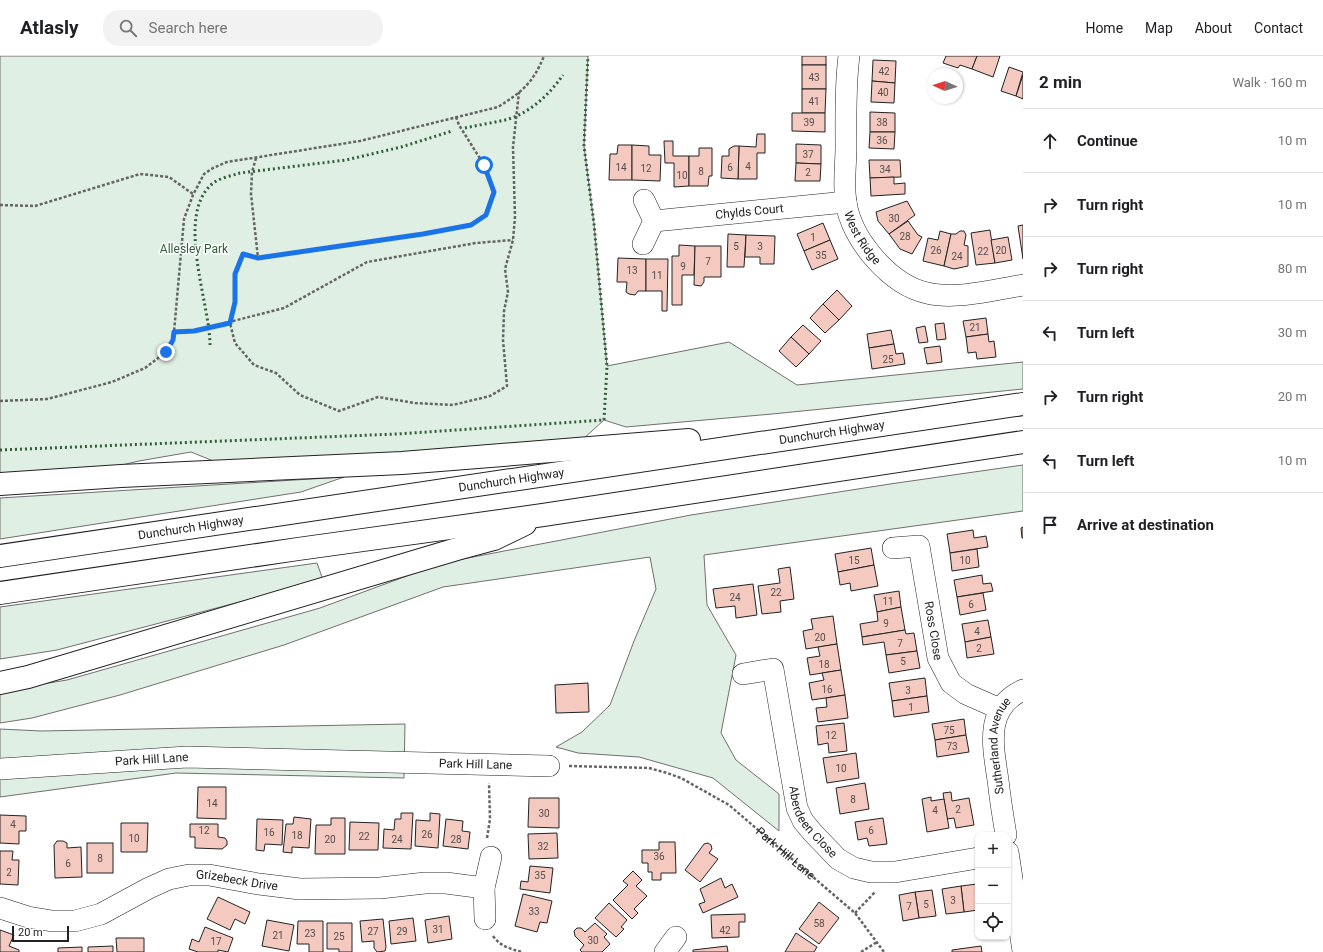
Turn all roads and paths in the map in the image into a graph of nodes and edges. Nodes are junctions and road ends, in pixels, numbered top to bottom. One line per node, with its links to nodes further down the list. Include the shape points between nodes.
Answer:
1 (544, 56): 3 (path, via 537,72)
2 (849, 56): 8 (street, West Ridge)
3 (519, 92): 4 (path, via 498,107); 11 (path, via 513,147)
4 (456, 117): 5 (path, via 360,141); 13 (path, via 484,165 494,192 486,215 471,225)
5 (256, 158): 6 (path, via 227,162 213,168 204,174); 13 (path, via 252,172 251,194)
6 (193, 194): 9 (path, via 169,177 140,174 35,206); 16 (path, via 184,220)
7 (644, 200): 10 (street)
8 (846, 202): 10 (street, Chylds Court); 14 (street, West Ridge, via 864,246 890,274 914,290 951,296)
9 (0, 205)
10 (654, 221): 12 (street)
11 (513, 240): 15 (path, via 476,243 367,262 284,308); 15 (path, via 505,269 508,292 504,311 503,340 507,386 490,396 453,405 415,403 378,397 339,411 300,395 276,373 254,365 236,343)
12 (643, 244)
13 (258, 258): 15 (path, via 243,254 235,274 235,302)
14 (1023, 285)
15 (230, 323): 16 (path, via 194,331)
16 (174, 332): 17 (path, via 173,340 166,352 145,368 112,382 47,399)
17 (0, 401)
18 (1023, 404): 19 (highway, Dunchurch Highway)
19 (762, 442): 21 (highway, via 727,436 402,463); 24 (highway, Dunchurch Highway)
20 (1023, 442): 22 (highway)
21 (0, 484)
22 (543, 515): 25 (highway); 27 (highway, via 494,539 28,677)
23 (893, 548): 29 (street, Ross Close, via 919,546 938,658 951,683 966,694)
24 (0, 556)
25 (0, 593)
26 (743, 674): 35 (street, Aberdeen Close, via 774,669 797,808 803,821 838,859 854,868 871,872 896,872)
27 (0, 683)
28 (1023, 690): 29 (street, Sutherland Avenue)
29 (1000, 708): 33 (street, Sutherland Avenue, via 992,743)
30 (486, 763): 31 (street, Park Hill Lane); 32 (street, Park Hill Lane, via 187,757); 34 (path, via 490,780 490,819 484,853)
31 (548, 766): 40 (path, Park Hill Lane, via 648,768 681,778 729,805 777,845 855,913)
32 (0, 769)
33 (1006, 832)
34 (490, 857): 37 (street)
35 (975, 859)
36 (1010, 868): 44 (street)
37 (484, 888): 38 (street, Grizebeck Drive, via 425,883 380,888 300,889 209,875 189,875 169,879 101,914 75,921 28,917); 39 (street)
38 (0, 908)
39 (485, 919): 41 (path, via 496,942)
40 (877, 942): 42 (path); 43 (path, Park Hill Lane)
41 (522, 952)
42 (861, 952)
43 (884, 952)
44 (1023, 952)

